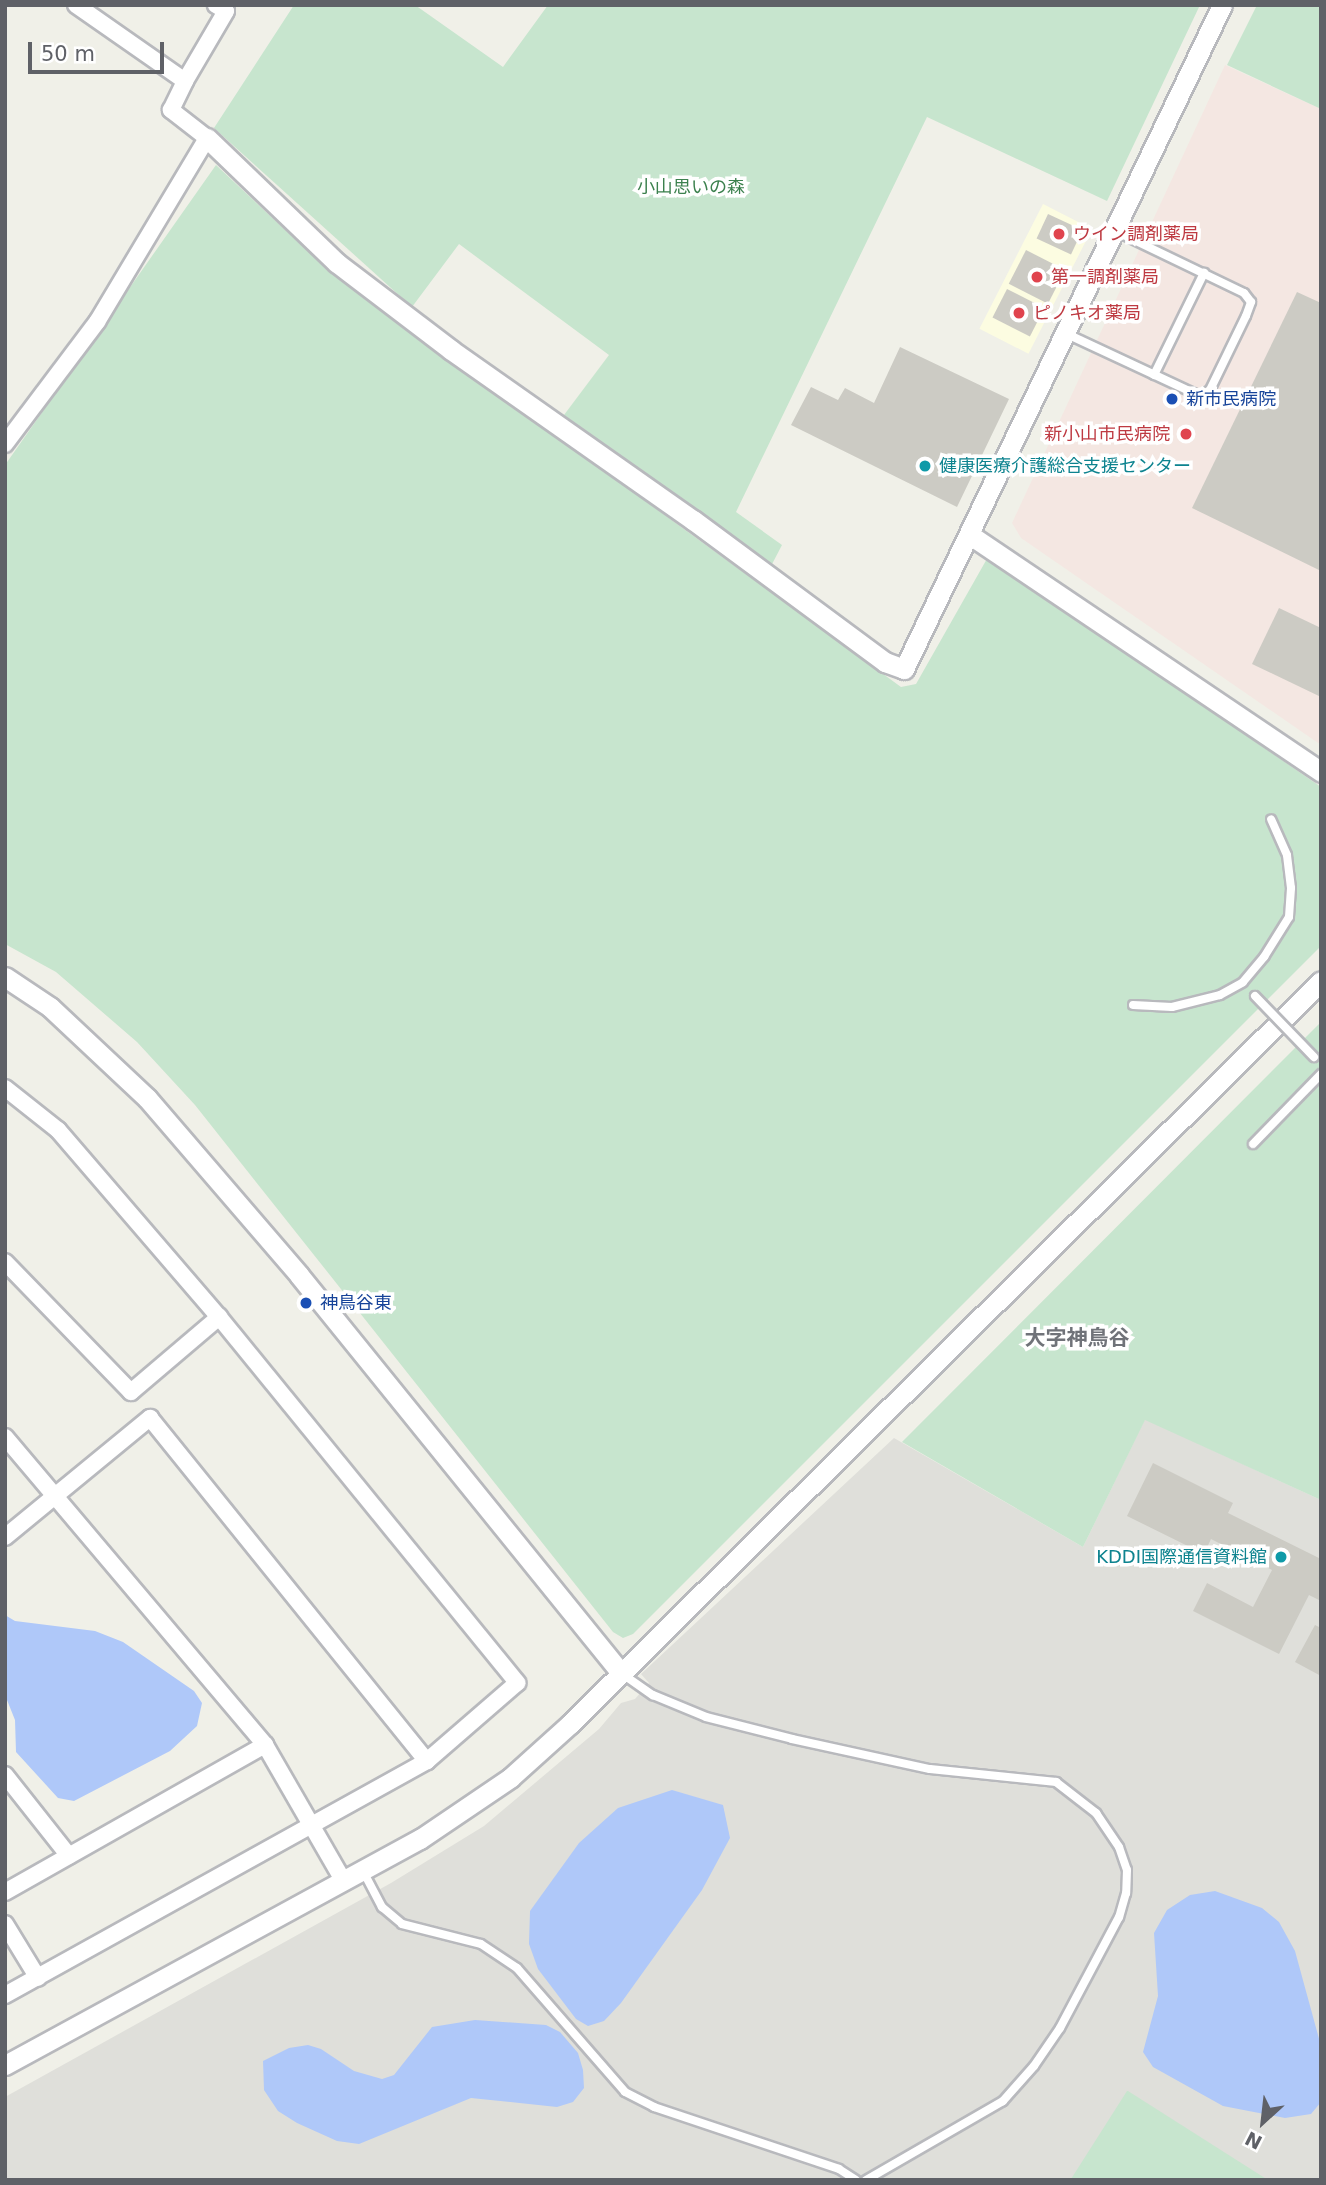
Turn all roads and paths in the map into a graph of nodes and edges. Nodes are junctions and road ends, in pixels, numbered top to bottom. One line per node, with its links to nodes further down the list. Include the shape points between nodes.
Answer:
1 (76, 5): 4 (street)
2 (216, 5): 4 (street, via 226,11)
3 (1222, 5): 6 (street)
4 (185, 81): 5 (street, via 171,110)
5 (207, 138): 10 (street, via 97,322); 11 (street, via 337,263 896,670 912,660)
6 (1115, 231): 7 (lane); 8 (street)
7 (1204, 273): 9 (lane); 9 (lane, via 1244,293 1251,302 1210,390 1200,396)
8 (1067, 334): 9 (lane); 11 (street)
9 (1154, 375)
10 (5, 444)
11 (970, 535): 12 (street)
12 (1321, 772)
13 (1271, 819): 16 (lane, via 1287,855 1289,916)
14 (5, 977): 27 (street, via 50,1007 147,1098 299,1275)
15 (1321, 981): 27 (street)
16 (1243, 982): 17 (lane, via 1202,1001 1172,1007); 18 (lane, bridge)
17 (1133, 1004)
18 (1317, 1060)
19 (1321, 1074): 21 (lane)
20 (5, 1088): 23 (street, via 58,1130)
21 (1253, 1144)
22 (5, 1262): 23 (street, via 131,1392)
23 (219, 1317): 29 (street, via 517,1683)
24 (5, 1437): 25 (street)
25 (56, 1497): 26 (street); 28 (street); 29 (street, via 150,1418)
26 (5, 1537)
27 (621, 1673): 33 (street, via 510,1778 421,1839); 41 (lane, via 653,1695 706,1717 792,1739 930,1769 1056,1782 1096,1813 1119,1847 1127,1870 1119,1917 1060,2028 1034,2066 1003,2101)
28 (265, 1745): 31 (street); 32 (street)
29 (427, 1761): 31 (street)
30 (5, 1774): 32 (street)
31 (311, 1829): 34 (street); 37 (street)
32 (69, 1856): 35 (street)
33 (363, 1871): 34 (street); 40 (lane, via 383,1907 402,1924 481,1944 517,1968 625,2092 654,2107 839,2169)
34 (344, 1882): 39 (street)
35 (5, 1892)
36 (5, 1924): 37 (street)
37 (38, 1978): 38 (street)
38 (5, 1995)
39 (6, 2062)
40 (856, 2180)
41 (866, 2180)

